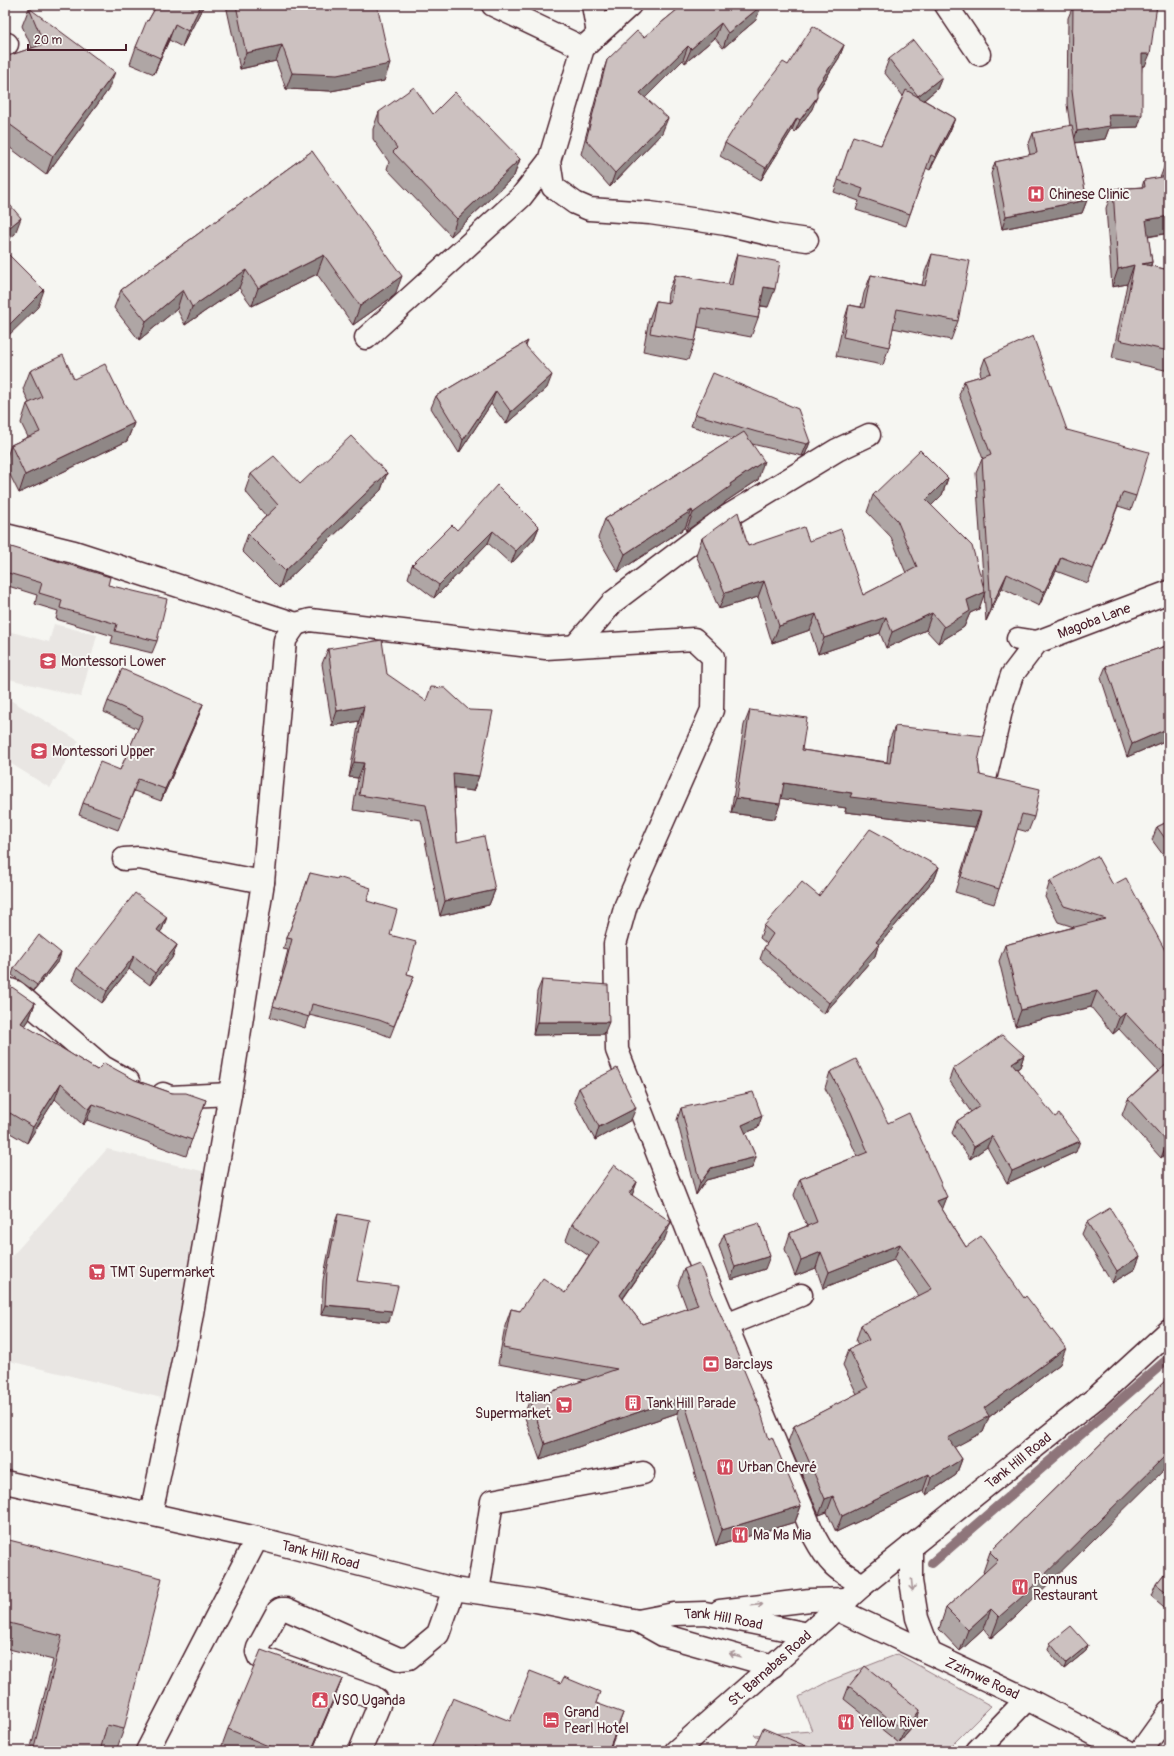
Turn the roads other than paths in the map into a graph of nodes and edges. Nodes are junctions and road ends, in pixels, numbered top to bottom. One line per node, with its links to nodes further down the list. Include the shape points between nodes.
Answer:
1 (493, 5): 5 (street)
2 (593, 5): 5 (street)
3 (630, 5): 5 (street)
4 (946, 5): 6 (street)
5 (590, 41): 7 (street)
6 (979, 54)
7 (549, 161): 8 (street, via 553,187 574,203 590,209 726,224); 9 (street, via 521,197)
8 (807, 240)
9 (366, 338)
10 (869, 435): 14 (street, via 837,450 720,521 613,602)
11 (5, 536): 13 (street, via 74,552)
12 (1169, 592): 15 (street, Magoba Lane, via 1028,640 1003,702)
13 (296, 624): 14 (street, Zzimwe Road, via 310,620 546,648); 17 (street, via 285,640)
14 (576, 645): 21 (street, Zzimwe Road, via 694,639 713,657 712,710 626,905 615,944 616,1050)
15 (985, 779)
16 (124, 859): 17 (street, via 139,858)
17 (263, 882): 19 (street)
18 (5, 988): 19 (street, via 16,992 103,1067 133,1084 170,1096)
19 (230, 1094): 25 (street, via 187,1342)
20 (801, 1295): 21 (street)
21 (726, 1325): 30 (street, Zzimwe Road, via 814,1536 825,1557 840,1572)
22 (1169, 1331): 27 (street, Tank Hill Road, via 1097,1397)
23 (643, 1473): 29 (street, via 492,1501)
24 (5, 1482): 25 (street, Tank Hill Road)
25 (151, 1514): 26 (street, Tank Hill Road)
26 (257, 1538): 28 (street, Tank Hill Road); 38 (street)
27 (911, 1546): 30 (street, Tank Hill Road); 34 (street, one-way to 34, via 917,1618)
28 (454, 1589): 29 (street, Tank Hill Road); 39 (street, via 438,1634 409,1658 403,1659 286,1610 281,1609 278,1612 258,1648 259,1657 377,1700 379,1705)
29 (478, 1592): 32 (street, Tank Hill Road)
30 (849, 1598): 31 (street, one-way to 30, via 753,1605); 33 (street, St. Barnabas Road); 34 (street, Zzimwe Road)
31 (705, 1613): 32 (street, Tank Hill Road, via 674,1614); 33 (street, Tank Hill Road)
32 (638, 1621): 35 (street, Tank Hill Road, one-way to 32, via 663,1635)
33 (808, 1634): 35 (street, St. Barnabas Road)
34 (930, 1653): 36 (street, Zzimwe Road)
35 (773, 1666): 40 (street, St. Barnabas Road)
36 (1027, 1699): 41 (street); 42 (street, Zzimwe Road)
37 (1169, 1712): 43 (street)
38 (147, 1751)
39 (360, 1751)
40 (676, 1751)
41 (977, 1751)
42 (1127, 1751)
43 (1141, 1751)

